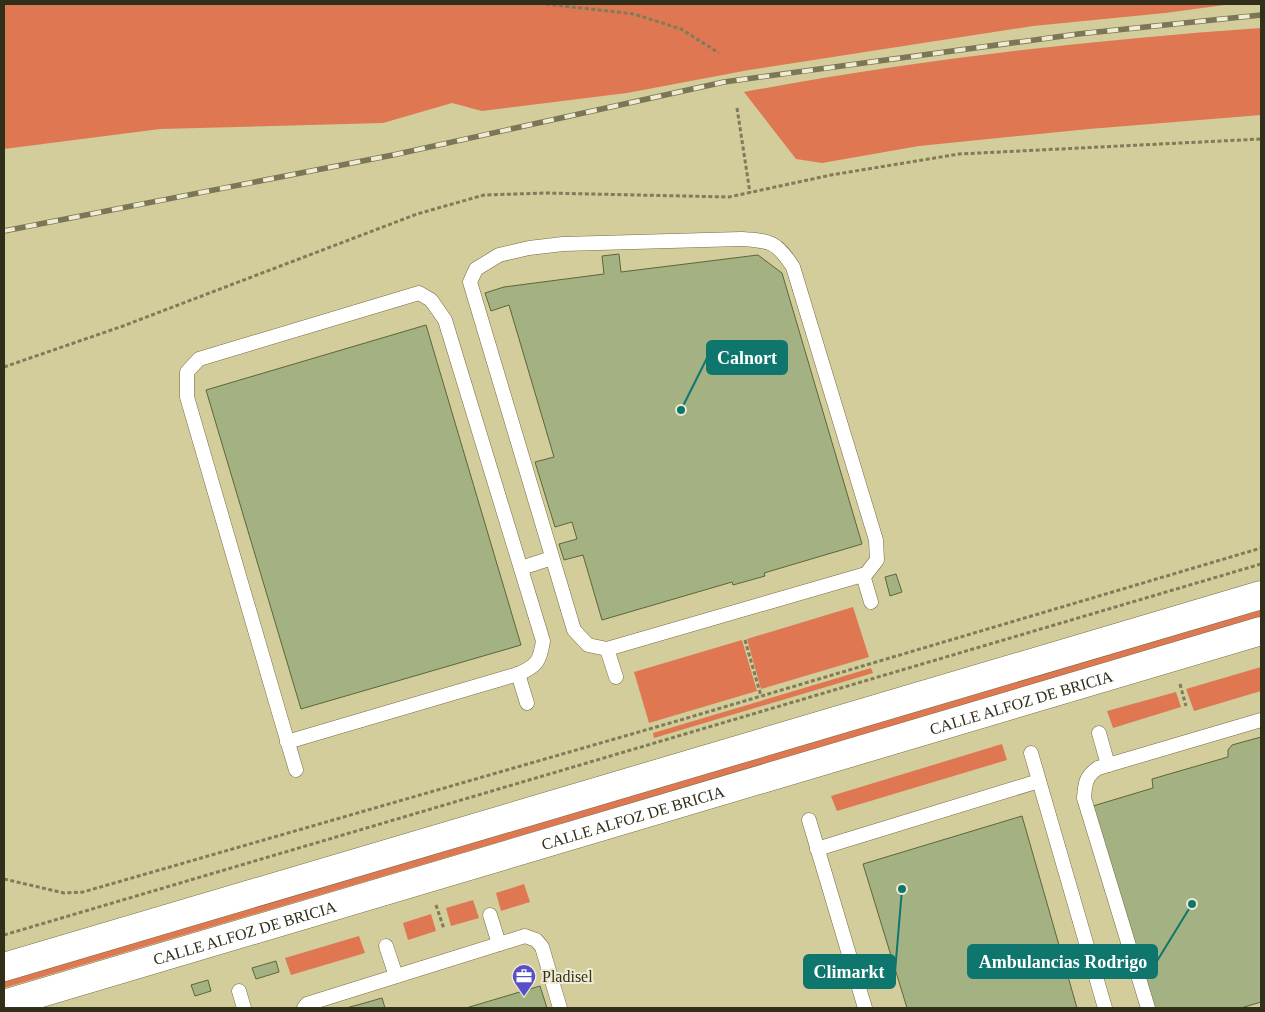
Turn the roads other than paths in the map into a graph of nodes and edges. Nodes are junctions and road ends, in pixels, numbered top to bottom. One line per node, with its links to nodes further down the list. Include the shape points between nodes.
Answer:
1 (552, 558): 2 (lane); 3 (lane, via 470,282 476,269 500,255 563,244 741,239 765,241 781,249 793,267 876,540 877,560); 7 (lane, via 574,630 588,646)
2 (521, 568): 8 (lane, via 543,640 540,659); 13 (lane, via 445,320 431,300 419,293 199,360 187,372 186,397)
3 (862, 575): 5 (lane); 7 (lane)
4 (1261, 595): 23 (street, CALLE ALFOZ DE BRICIA)
5 (871, 602)
6 (1261, 630): 26 (street, CALLE ALFOZ DE BRICIA)
7 (607, 649): 9 (lane)
8 (518, 674): 10 (lane); 13 (lane)
9 (616, 677)
10 (527, 703)
11 (1261, 720): 15 (lane)
12 (1099, 732): 15 (lane)
13 (287, 742): 16 (lane)
14 (1031, 753): 17 (lane)
15 (1108, 765): 32 (lane, via 1088,775 1084,798)
16 (296, 770)
17 (1039, 781): 19 (lane); 31 (lane)
18 (809, 820): 19 (lane)
19 (817, 849): 30 (lane)
20 (490, 914): 21 (lane)
21 (500, 944): 24 (lane); 29 (lane, via 525,936 536,940 542,947)
22 (386, 946): 24 (lane)
23 (4, 967)
24 (396, 976): 28 (lane, via 307,1004)
25 (239, 991): 27 (lane)
26 (4, 1004)
27 (244, 1008)
28 (304, 1008)
29 (560, 1008)
30 (865, 1008)
31 (1105, 1008)
32 (1148, 1008)

